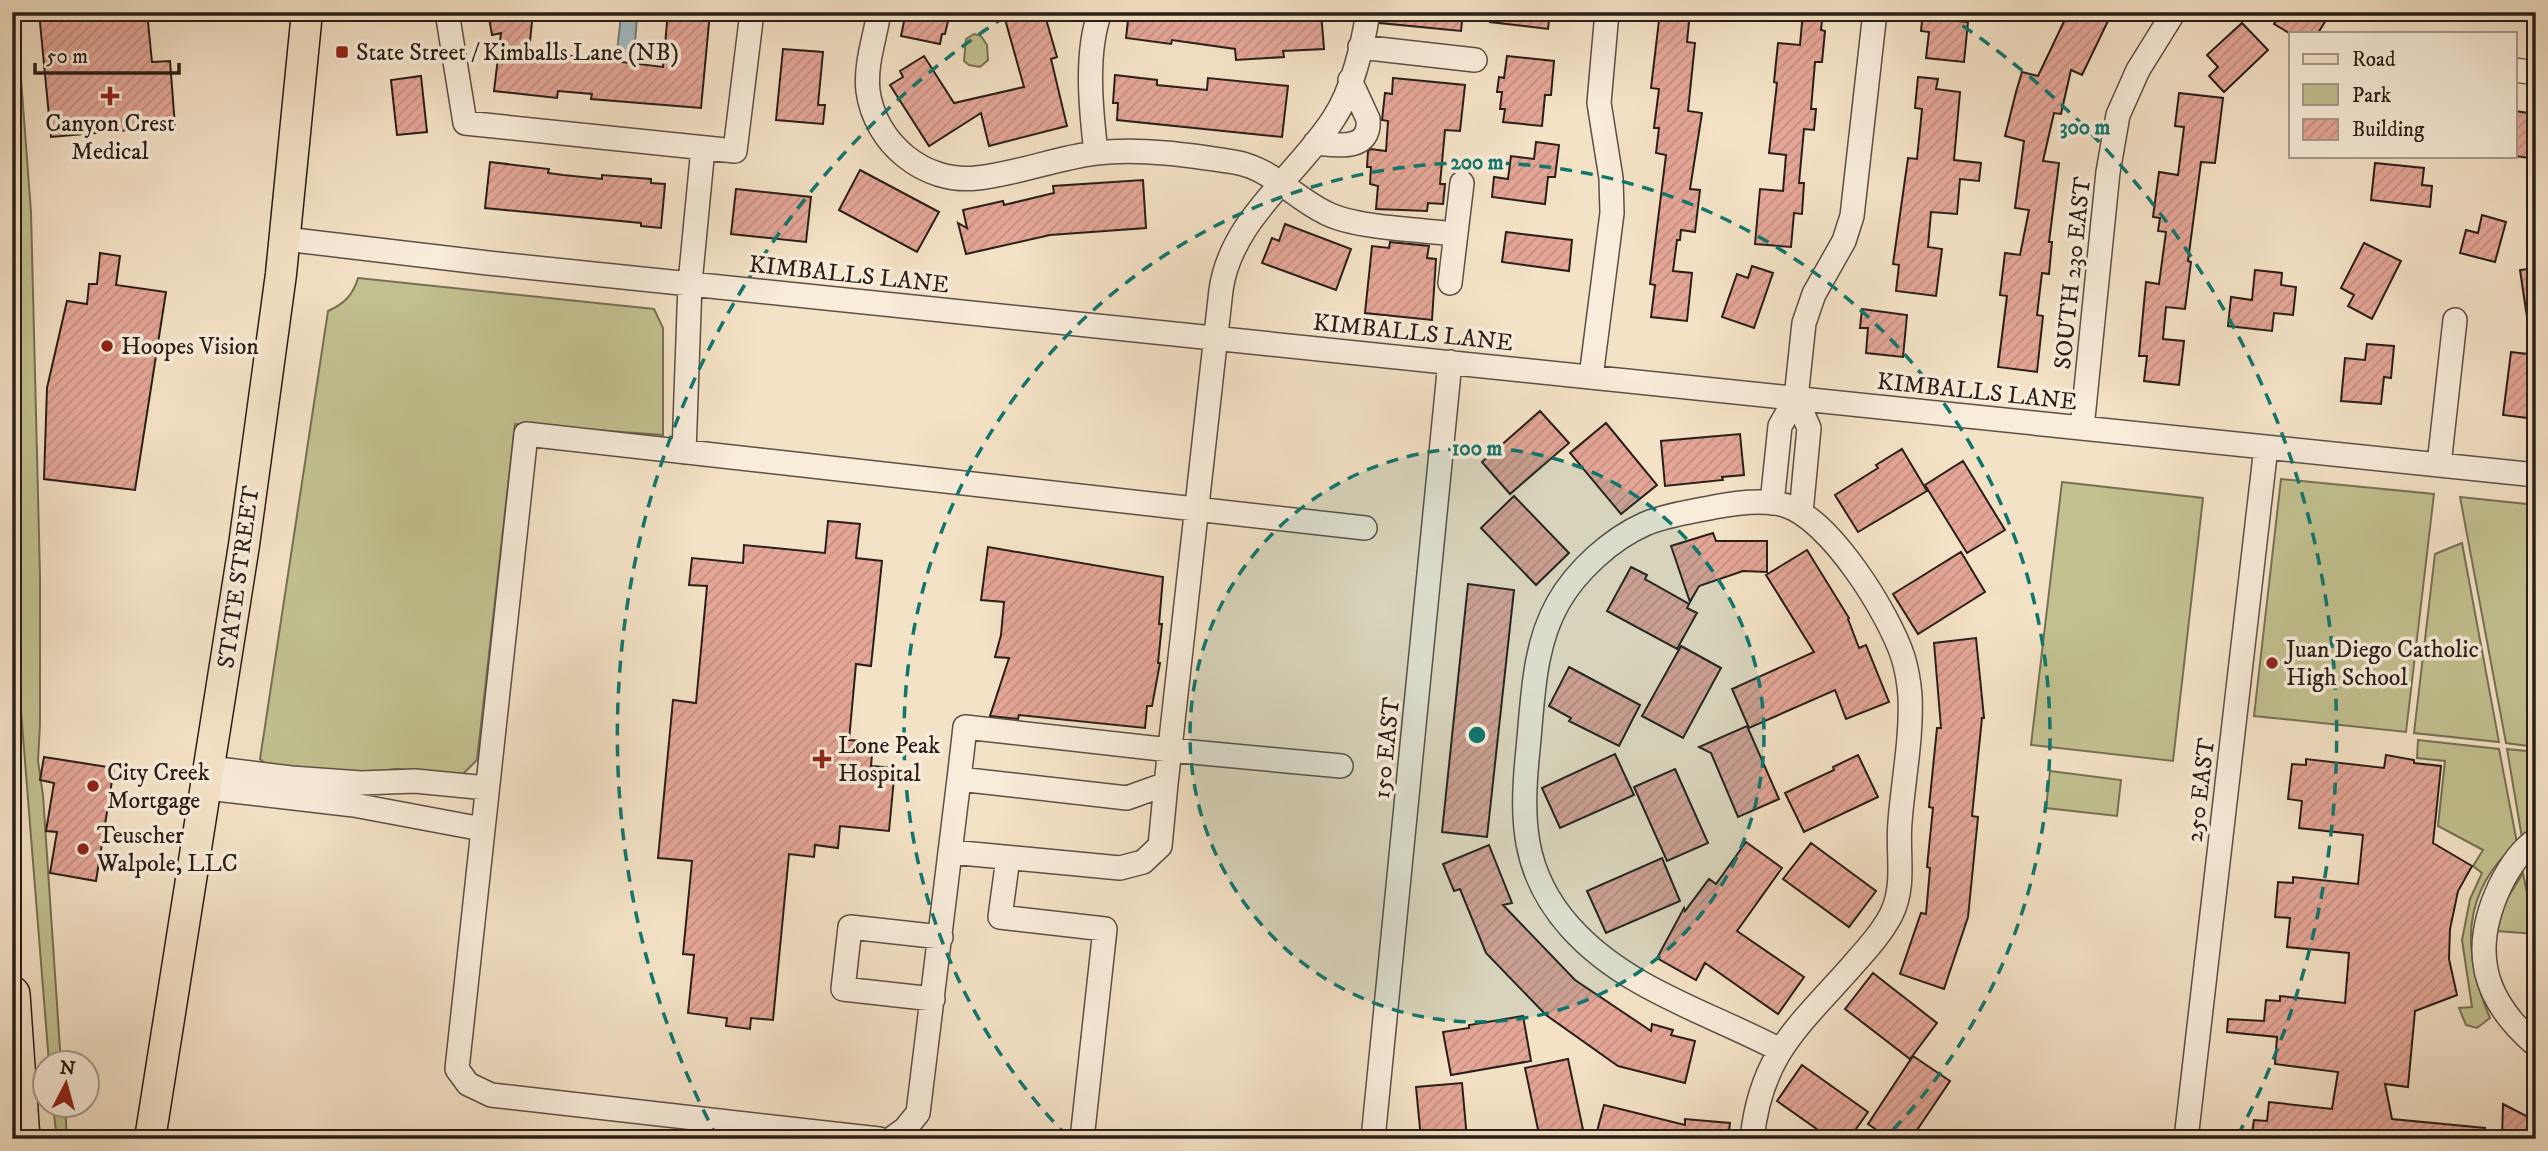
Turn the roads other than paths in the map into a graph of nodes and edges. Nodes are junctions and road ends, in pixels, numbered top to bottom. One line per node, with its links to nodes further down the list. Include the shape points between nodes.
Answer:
1 (307, 12): 23 (main road, STATE STREET)
2 (447, 12): 18 (street, via 465,123)
3 (752, 12): 18 (street, via 735,151)
4 (879, 12): 19 (street, via 868,91 882,130 909,160 946,176 974,179)
5 (1079, 12): 12 (street)
6 (1100, 12): 12 (street)
7 (1368, 12): 11 (street)
8 (1606, 12): 29 (street, via 1600,103 1612,213)
9 (1875, 12): 30 (street, via 1852,216 1804,323)
10 (2174, 12): 31 (street, SOUTH 230 EAST, via 2138,70 2118,115)
11 (1360, 47): 13 (street); 16 (street)
12 (1093, 51): 19 (street)
13 (1475, 60)
14 (2516, 70): 15 (street)
15 (2536, 73)
16 (1350, 80): 17 (street, via 1341,106); 17 (street, via 1368,119 1364,137 1347,146)
17 (1315, 143): 20 (street)
18 (703, 148): 24 (street)
19 (1096, 153): 20 (street, via 1154,152 1236,162)
20 (1283, 183): 22 (street, via 1337,218); 27 (street, via 1246,227 1229,256)
21 (1462, 183): 22 (street)
22 (1456, 234): 25 (street)
23 (285, 239): 24 (street, KIMBALLS LANE); 41 (main road, STATE STREET)
24 (690, 283): 27 (street, KIMBALLS LANE); 33 (street)
25 (1450, 283)
26 (2455, 320): 34 (street)
27 (1217, 338): 28 (street, KIMBALLS LANE); 37 (street)
28 (1450, 362): 29 (street, KIMBALLS LANE); 59 (street, 150 EAST)
29 (1591, 377): 30 (street, KIMBALLS LANE)
30 (1796, 398): 31 (street, KIMBALLS LANE); 36 (street, via 1780,426); 36 (street, via 1809,428)
31 (2082, 428): 32 (street, KIMBALLS LANE)
32 (2266, 447): 34 (street, KIMBALLS LANE); 61 (street, 250 EAST)
33 (684, 452): 37 (street); 44 (street, via 526,433)
34 (2439, 465): 35 (street, KIMBALLS LANE)
35 (2536, 475)
36 (1787, 507): 53 (street, via 1825,533 1846,555 1891,629 1904,660 1910,710 1896,903 1874,942); 53 (street, via 1727,505 1644,524 1596,558 1566,589 1552,614 1538,661 1523,803 1525,839 1538,877 1558,912 1588,945 1649,988)
37 (1198, 509): 38 (street); 39 (street)
38 (1365, 528)
39 (1170, 750): 40 (street); 42 (street, via 965,727); 43 (street)
40 (1341, 766)
41 (208, 778): 44 (street); 45 (street); 56 (main road, STATE STREET)
42 (960, 779): 43 (street, via 1127,798); 47 (street)
43 (1166, 784): 48 (street, via 1160,846 1143,862 1120,868)
44 (487, 788): 45 (street)
45 (482, 829): 57 (street, via 457,1059 457,1069 468,1084 491,1095)
46 (2536, 840): 52 (street, via 2507,871 2488,911 2484,933 2491,986 2512,1024)
47 (951, 852): 48 (street); 49 (street)
48 (1008, 858): 58 (street, via 1000,917 1105,929)
49 (941, 937): 51 (street); 51 (street, via 850,927 843,989)
50 (12, 994): 55 (highway)
51 (933, 999): 54 (street, via 918,1113)
52 (2536, 1045)
53 (1780, 1050): 60 (street, via 1758,1099)
54 (904, 1136)
55 (22, 1139)
56 (150, 1139)
57 (879, 1139)
58 (1082, 1139)
59 (1373, 1139)
60 (1752, 1139)
61 (2186, 1139)

